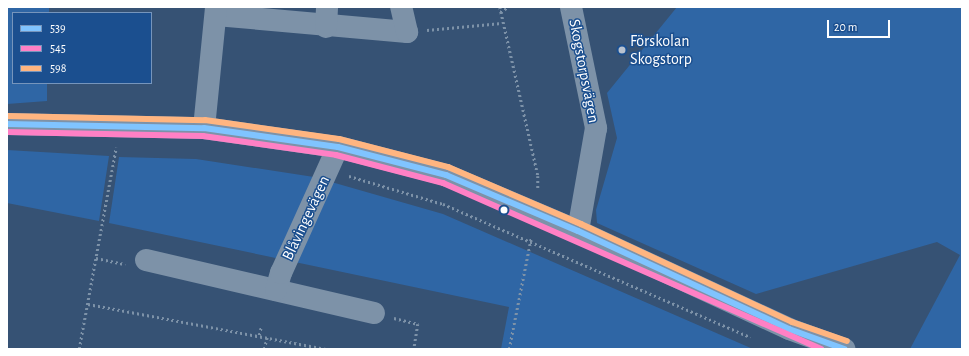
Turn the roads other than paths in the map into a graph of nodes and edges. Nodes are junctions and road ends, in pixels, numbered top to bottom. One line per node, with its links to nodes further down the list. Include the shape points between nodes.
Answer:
1 (401, 7): 4 (street, via 407,32)
2 (571, 7): 8 (street, Skogstorpsvägen, via 596,128)
3 (216, 11): 4 (street); 6 (street)
4 (327, 17)
5 (7, 124): 6 (street)
6 (204, 128): 7 (street)
7 (338, 147): 8 (street, via 446,176); 10 (street, Blåvingevägen)
8 (578, 231): 12 (street, via 789,328)
9 (146, 260): 10 (street)
10 (276, 290): 11 (street)
11 (374, 313)
12 (844, 349)

